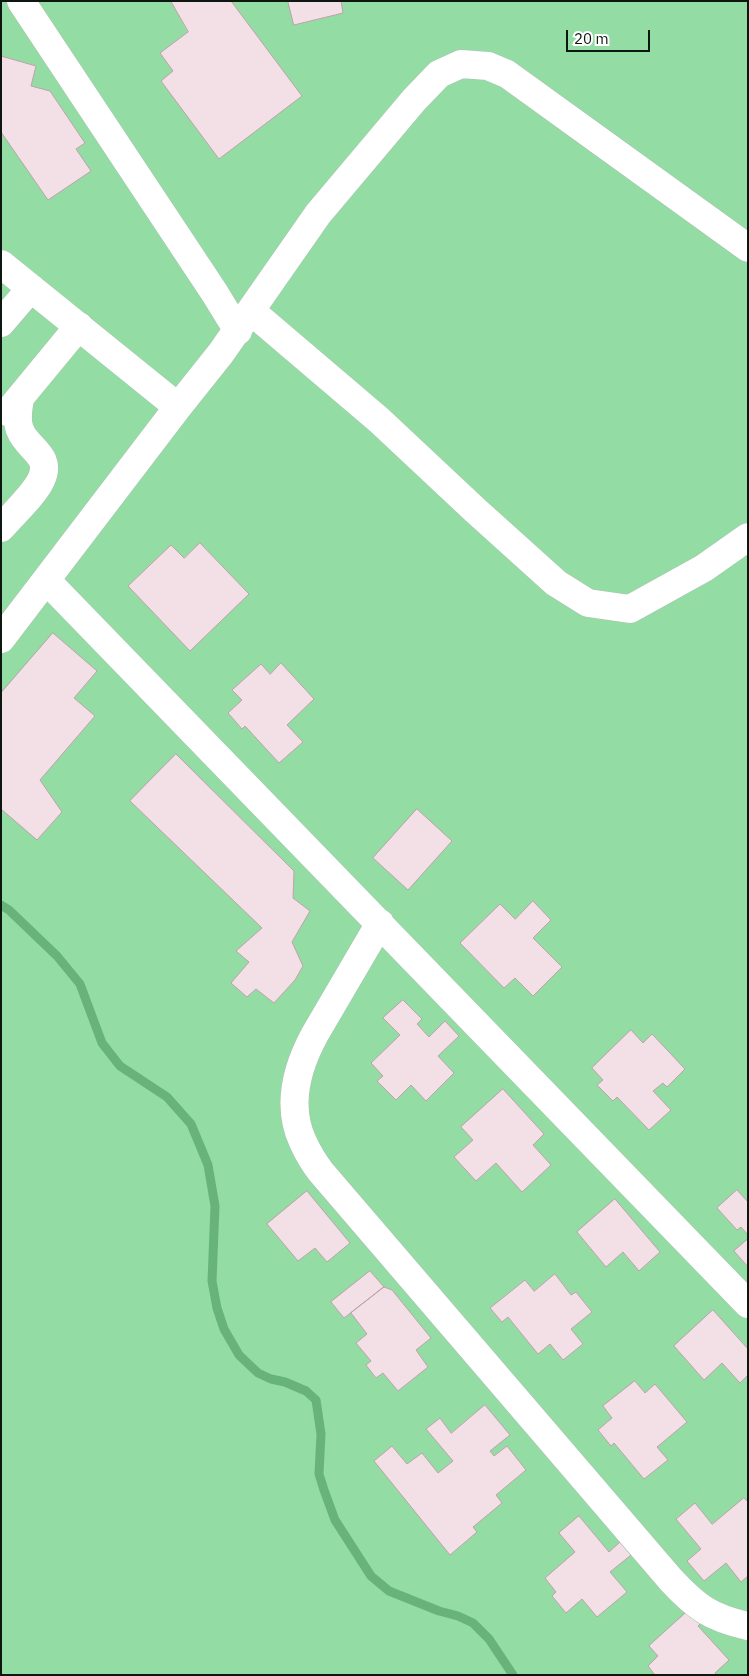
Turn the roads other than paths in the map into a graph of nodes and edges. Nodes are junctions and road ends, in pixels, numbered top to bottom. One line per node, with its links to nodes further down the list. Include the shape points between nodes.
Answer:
1 (21, 1): 5 (street, via 214,292)
2 (748, 248): 5 (street, via 507,74 488,66 462,64 439,74 414,100 318,214)
3 (1, 264): 4 (street)
4 (31, 288): 6 (street); 7 (street)
5 (244, 321): 9 (street); 12 (street, via 379,420 556,583 588,603 630,609 704,568)
6 (1, 323)
7 (79, 326): 8 (street); 9 (street)
8 (20, 399): 10 (street); 11 (street, via 20,429 42,458 45,468 38,485)
9 (178, 407): 13 (street)
10 (1, 419)
11 (1, 528)
12 (748, 537)
13 (47, 581): 14 (street); 15 (street)
14 (1, 639)
15 (380, 923): 16 (street); 17 (street, via 315,1034 299,1070 295,1107 302,1141 321,1172 671,1580 701,1609)
16 (748, 1304)
17 (748, 1626)

